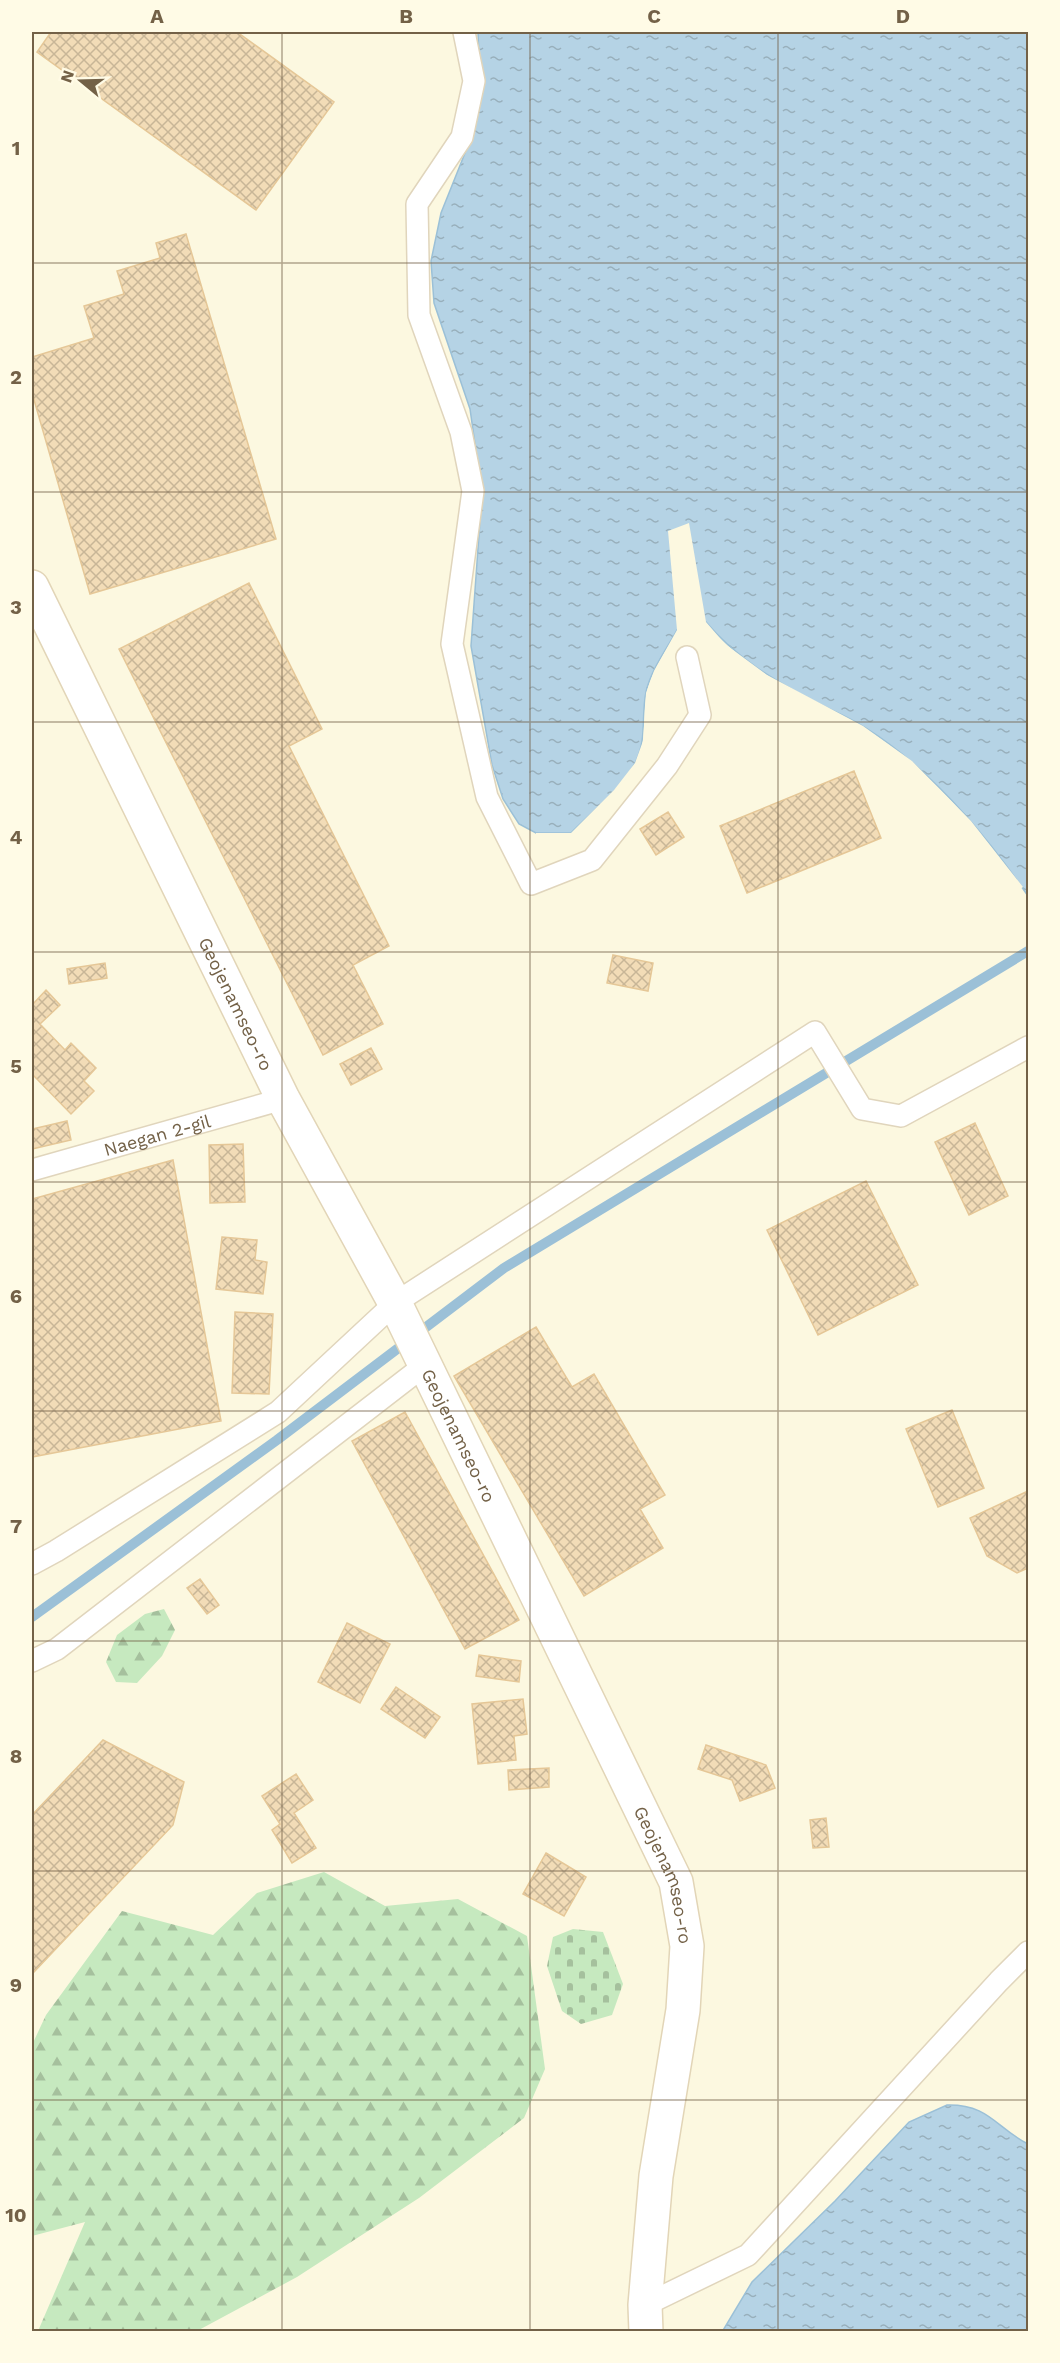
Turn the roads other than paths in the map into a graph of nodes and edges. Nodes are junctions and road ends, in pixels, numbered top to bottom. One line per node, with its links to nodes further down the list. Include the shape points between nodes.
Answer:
1 (464, 32): 3 (lane, via 474,81 462,137 417,204 419,315 461,432 472,491 452,644 487,796 531,884 592,860 667,766 700,714)
2 (32, 587): 5 (main road, Geojenamseo-ro)
3 (687, 657)
4 (1029, 1047): 7 (lane, via 901,1116 862,1108 815,1032)
5 (284, 1099): 6 (lane, Naegan 2-gil); 7 (main road, Geojenamseo-ro)
6 (32, 1170)
7 (395, 1303): 8 (main road, Geojenamseo-ro); 9 (lane, via 278,1412)
8 (425, 1365): 10 (lane, via 57,1649); 12 (main road, Geojenamseo-ro, via 676,1882 687,1946 683,2010 656,2176)
9 (32, 1564)
10 (32, 1661)
11 (1029, 1952): 12 (lane, via 748,2255)
12 (645, 2318)

